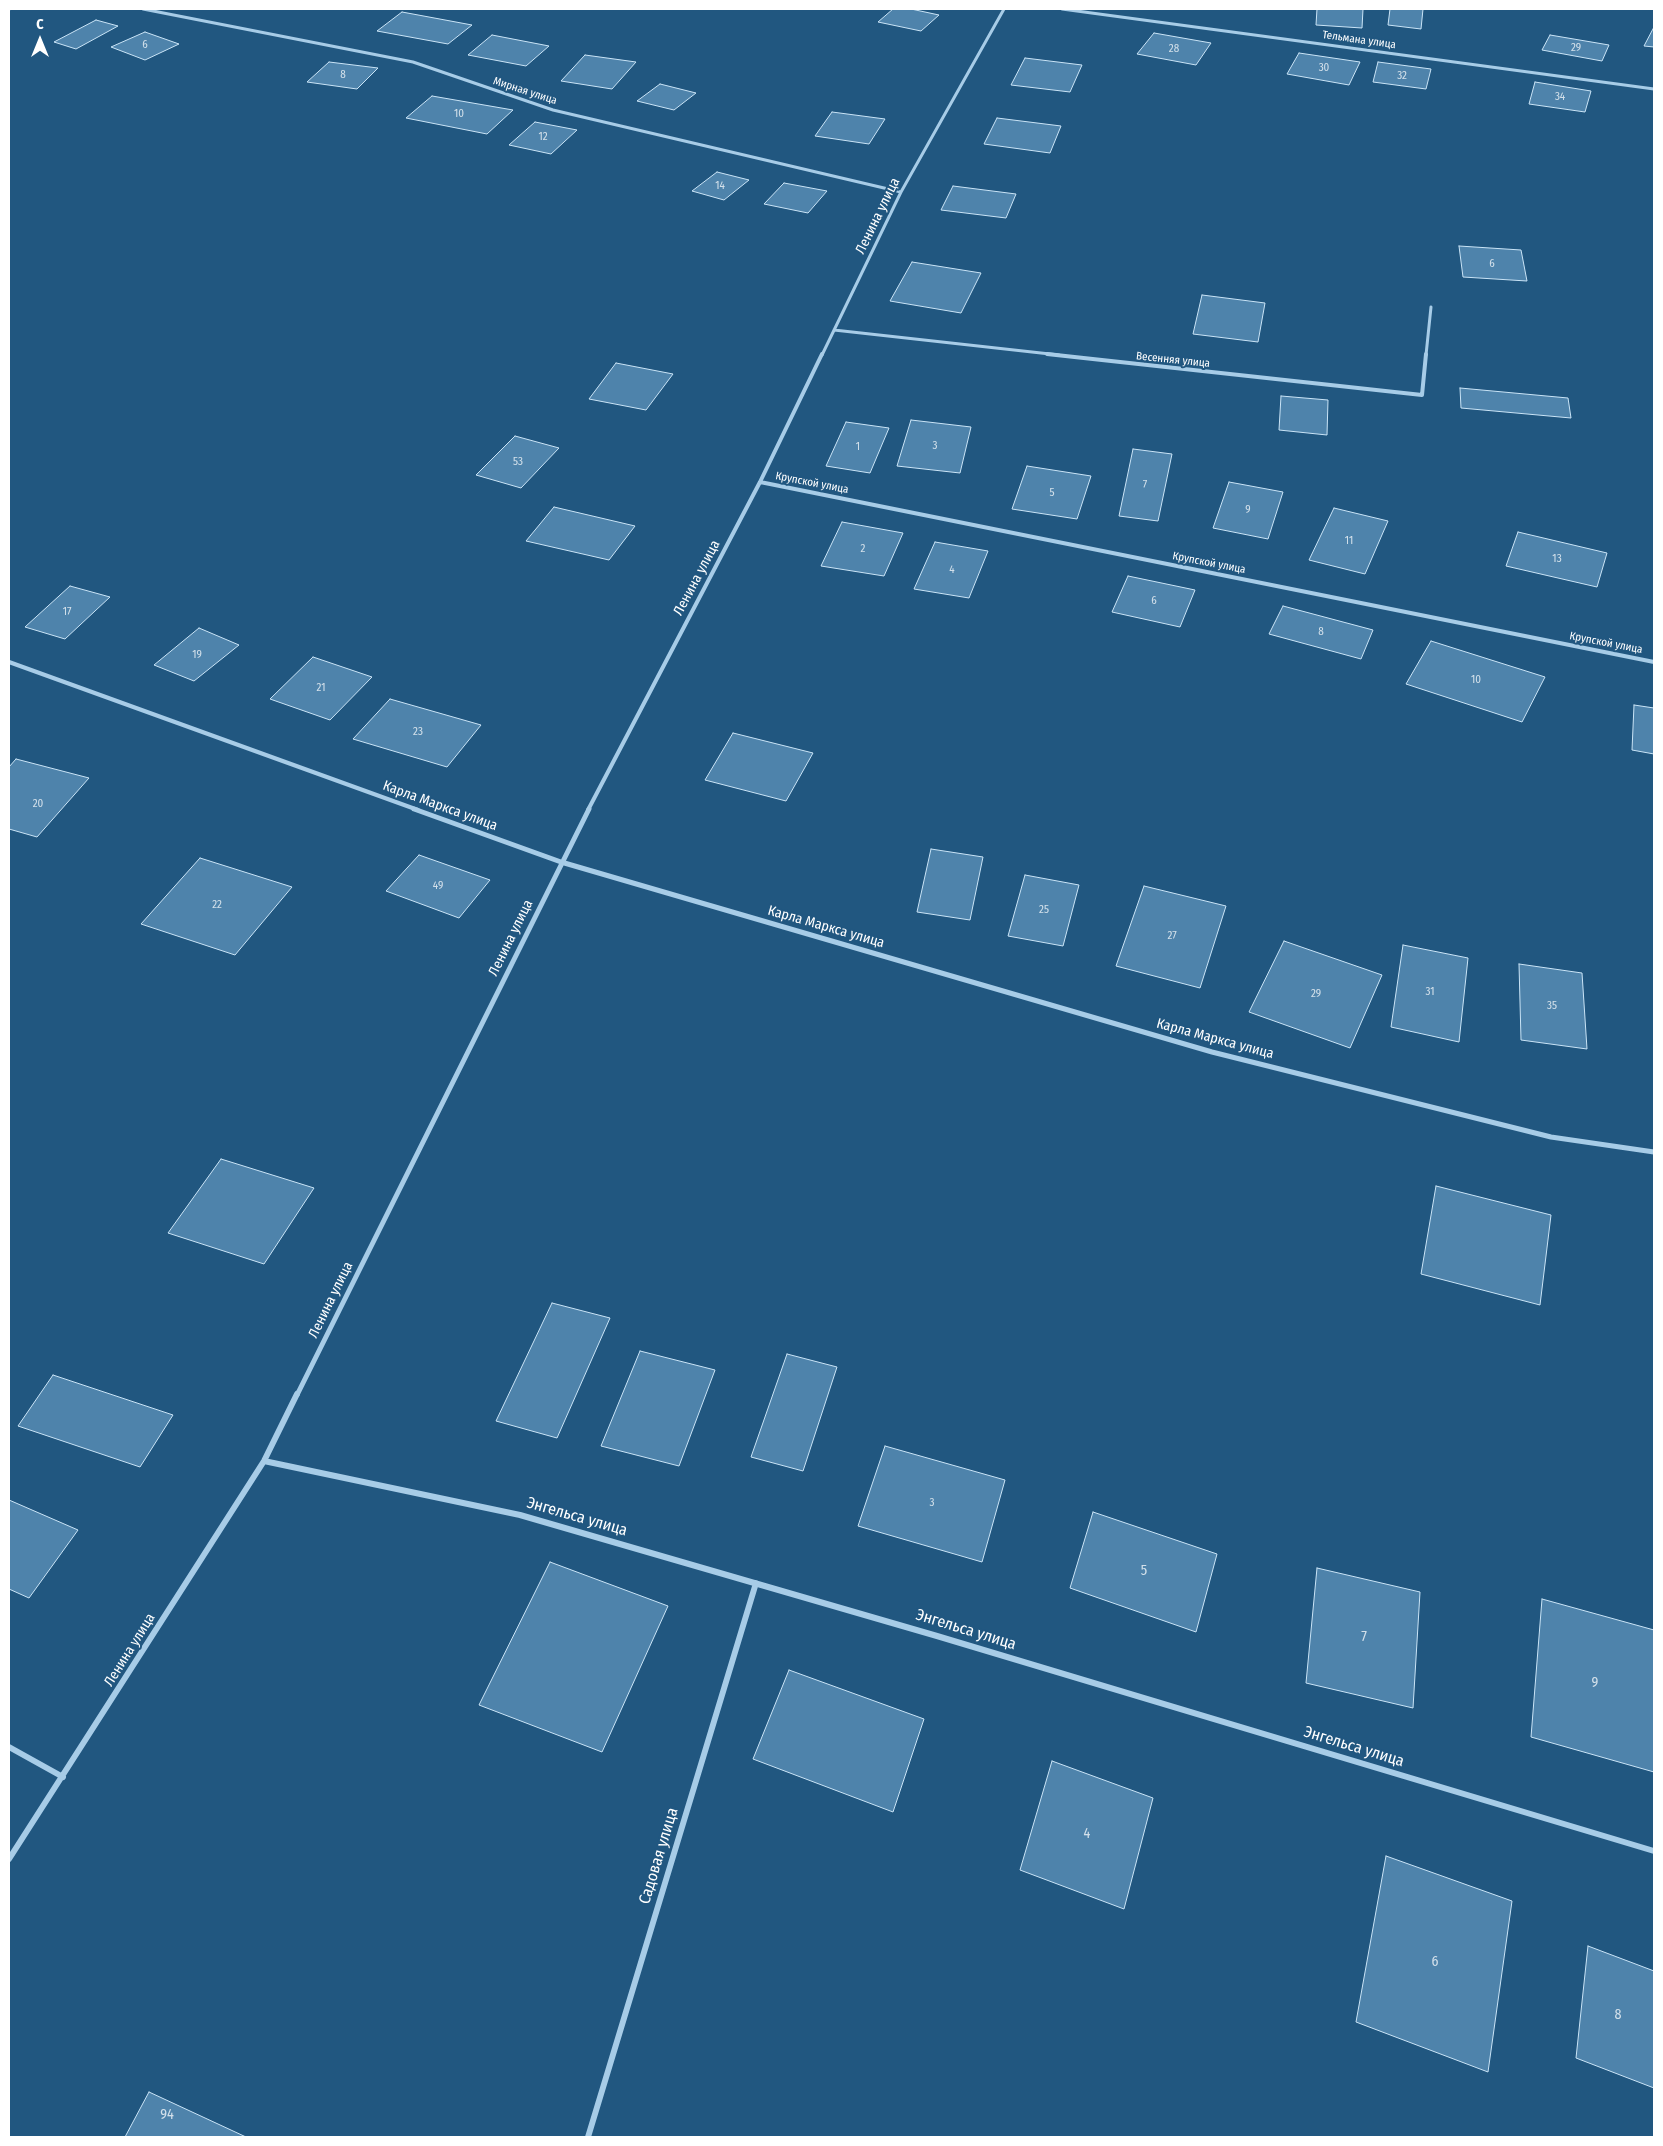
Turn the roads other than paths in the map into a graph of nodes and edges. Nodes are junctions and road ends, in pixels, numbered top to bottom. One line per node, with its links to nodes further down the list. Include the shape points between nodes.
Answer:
1 (143, 9): 5 (street, Мирная улица, via 413,62 553,110)
2 (1004, 9): 5 (street, Ленина улица)
3 (1062, 9): 4 (street, Тельмана улица)
4 (1654, 89)
5 (901, 192): 7 (street, Ленина улица)
6 (1431, 307): 7 (street, Весенняя улица, via 1422,395)
7 (834, 330): 8 (street, Ленина улица)
8 (760, 482): 10 (street, Крупской улица); 11 (street, Ленина улица)
9 (9, 662): 11 (street, Карла Маркса улица)
10 (1654, 662)
11 (561, 862): 12 (street, Карла Маркса улица, via 1212,1052 1551,1137); 13 (street, Ленина улица)
12 (1654, 1152)
13 (264, 1460): 14 (street, Энгельса улица, via 520,1515); 16 (street, Ленина улица)
14 (756, 1583): 17 (street, Энгельса улица); 19 (street, Садовая улица)
15 (9, 1747): 16 (street)
16 (63, 1777): 18 (street, Ленина улица)
17 (1654, 1851)
18 (9, 1860)
19 (588, 2137)

